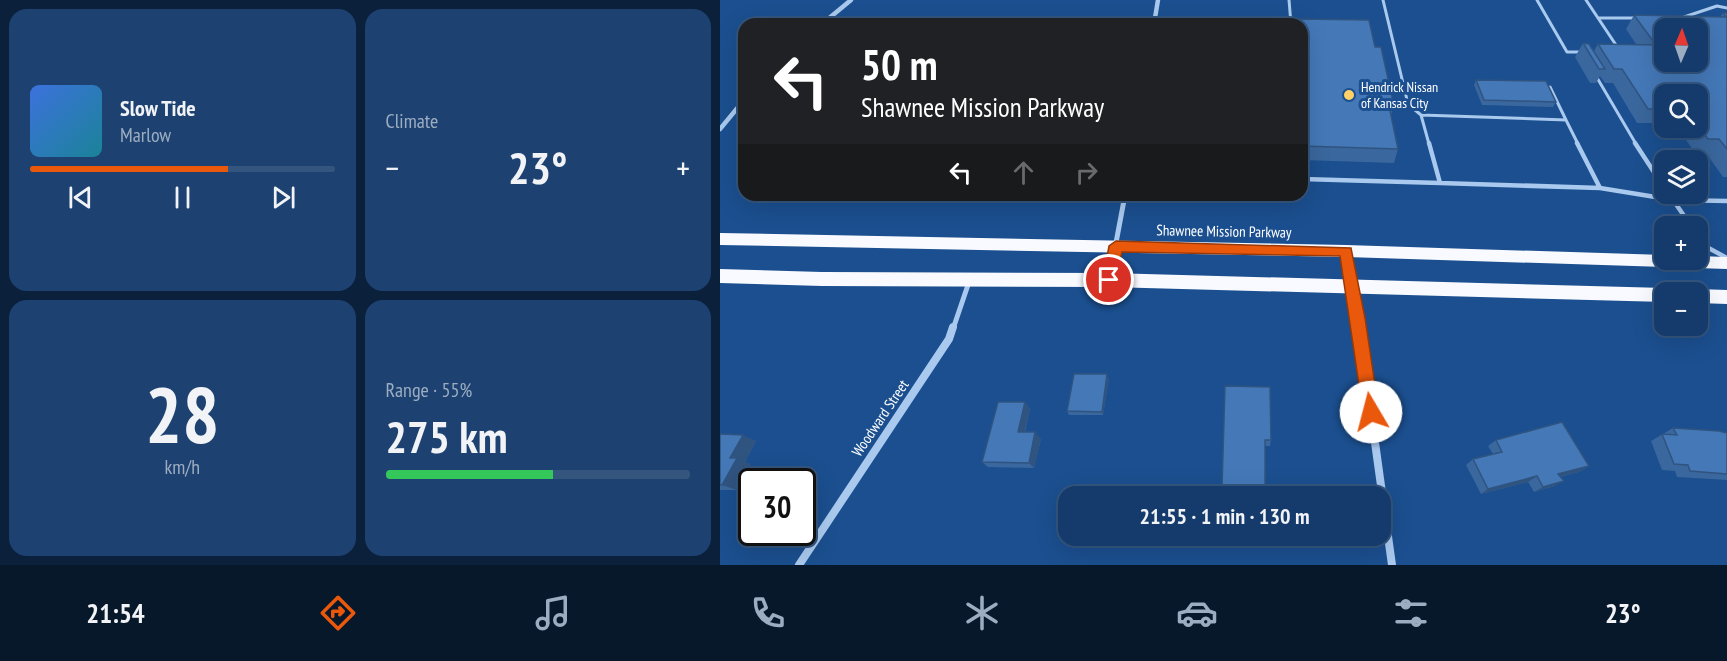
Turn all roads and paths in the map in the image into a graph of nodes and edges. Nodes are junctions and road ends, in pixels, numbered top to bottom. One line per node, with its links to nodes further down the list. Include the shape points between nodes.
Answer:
1 (850, 0): 8 (street)
2 (1158, 0): 9 (street)
3 (1289, 0): 10 (lane)
4 (1383, 0): 21 (lane, via 1408,104)
5 (1537, 0): 14 (lane, via 1567,52)
6 (1586, 0): 11 (lane)
7 (1727, 8): 13 (lane, via 1717,6)
8 (829, 18)
9 (1155, 18)
10 (1290, 18)
11 (1598, 18): 12 (lane); 16 (lane, via 1622,53)
12 (1639, 18)
13 (1683, 18)
14 (1582, 52): 15 (lane); 17 (lane)
15 (1590, 52)
16 (1614, 53)
17 (1587, 61)
18 (1592, 69): 24 (lane)
19 (1550, 87): 22 (lane)
20 (738, 107): 23 (street)
21 (1421, 115): 22 (lane); 26 (lane)
22 (1566, 120): 27 (lane)
23 (720, 129)
24 (1654, 174)
25 (1308, 179): 26 (lane)
26 (1440, 183): 27 (lane)
27 (1599, 188): 28 (lane)
28 (1654, 197)
29 (1124, 201): 34 (street)
30 (1708, 201): 31 (lane)
31 (1725, 201): 32 (lane)
32 (1727, 208)
33 (720, 239): 34 (highway, Shawnee Mission Parkway)
34 (1116, 246): 36 (highway, Shawnee Mission Parkway); 41 (street)
35 (1708, 248): 37 (lane)
36 (1346, 251): 38 (highway, Shawnee Mission Parkway); 42 (street)
37 (1727, 258)
38 (1727, 263)
39 (720, 276): 40 (highway)
40 (970, 279): 41 (highway); 46 (street, Woodward Street, via 949,339)
41 (1109, 280): 42 (highway)
42 (1352, 286): 43 (highway); 47 (street)
43 (1654, 295)
44 (1708, 296): 45 (highway)
45 (1727, 297)
46 (799, 565)
47 (1392, 565)

